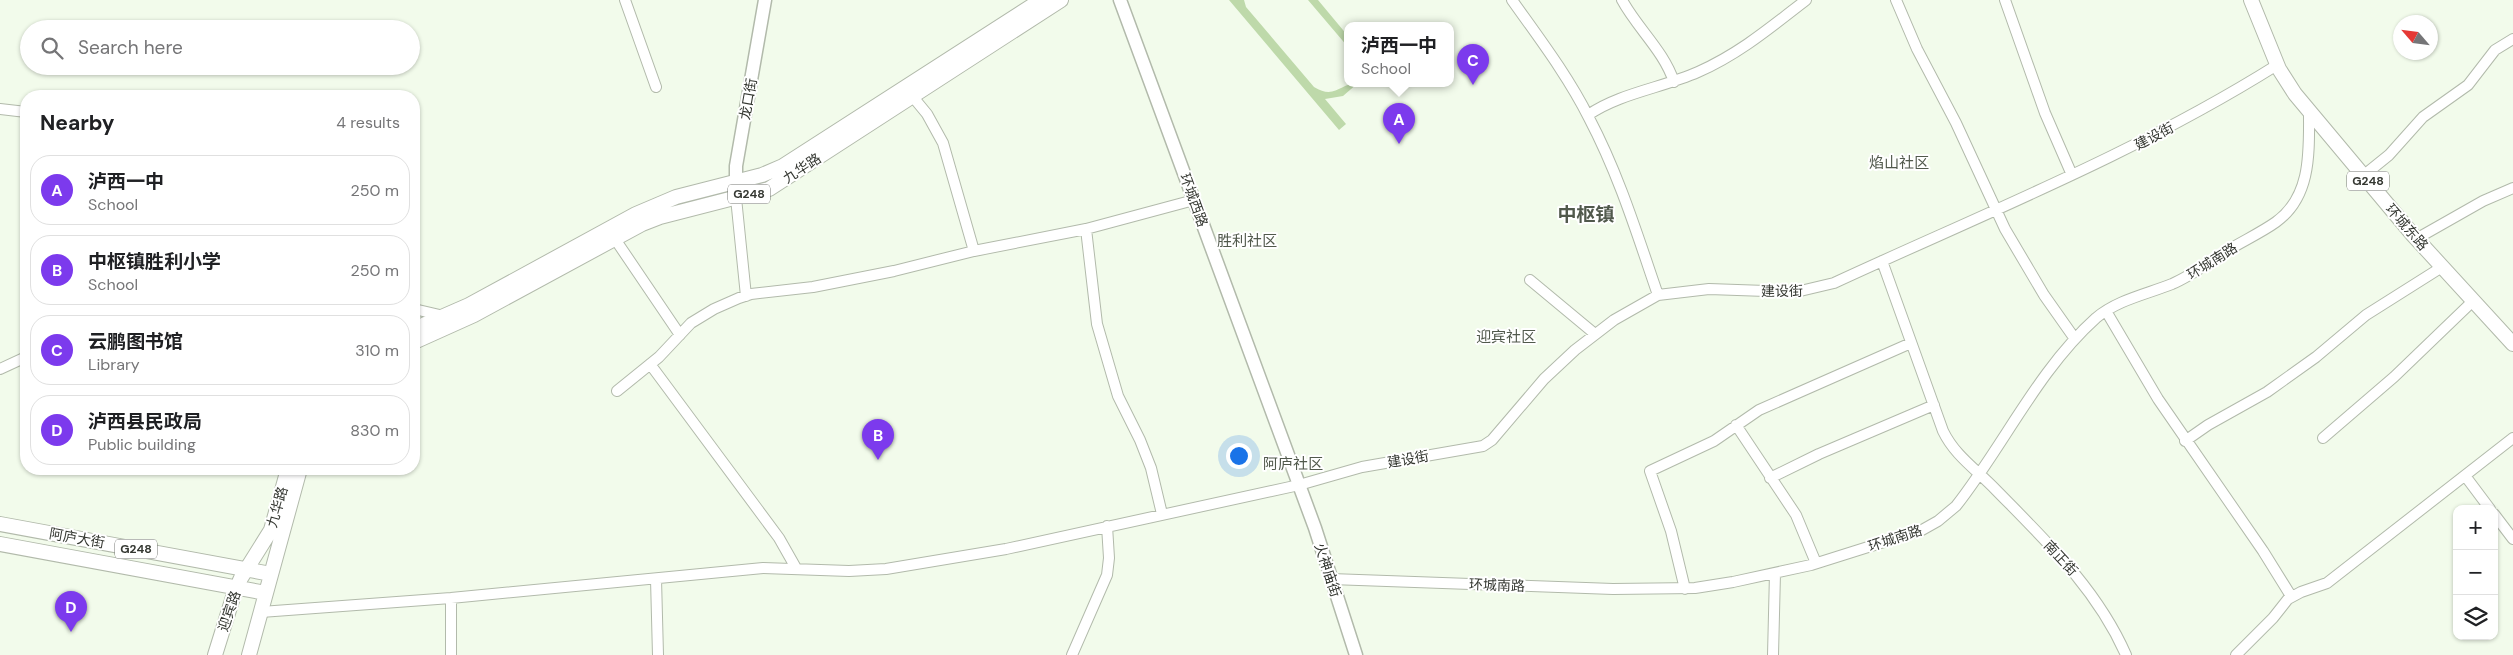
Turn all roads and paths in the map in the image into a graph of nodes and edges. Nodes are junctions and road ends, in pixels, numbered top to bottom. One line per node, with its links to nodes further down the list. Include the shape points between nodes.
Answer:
1 (625, 0): 15 (street)
2 (765, 0): 23 (main road, 龙口街, via 736,166)
3 (1042, 0): 23 (highway, 九华路 / G248, via 782,166)
4 (1061, 0): 16 (highway, 九华路 / G248)
5 (1120, 0): 26 (main road, 环城西路)
6 (1512, 0): 20 (street)
7 (1622, 0): 14 (street, via 1634,22 1669,67)
8 (1806, 0): 14 (street, via 1745,47)
9 (1896, 0): 27 (street)
10 (2005, 0): 21 (street, via 2045,113)
11 (2252, 0): 13 (highway, 环城东路 / G248)
12 (2513, 39): 22 (street, via 2495,50 2468,85 2429,112 2389,155)
13 (2277, 65): 19 (highway, 环城东路 / G248); 21 (street, 建设街, via 2218,102)
14 (1674, 82): 20 (street, via 1609,103)
15 (656, 87)
16 (913, 97): 25 (highway, 九华路 / G248, via 769,189); 31 (street, via 943,143)
17 (0, 109): 18 (street)
18 (20, 111)
19 (2309, 111): 22 (highway, 环城东路 / G248); 39 (street, 环城南路, via 2306,173 2300,192 2287,213 2188,277)
20 (1588, 115): 35 (street, via 1626,199)
21 (2072, 175): 27 (street, 建设街)
22 (2363, 176): 30 (highway, 环城东路 / G248)
23 (736, 182): 25 (main road, 龙口街); 40 (highway, 九华路 / G248, via 676,197 636,214 525,276)
24 (2513, 188): 30 (street)
25 (736, 198): 29 (highway, 九华路 / G248, via 660,217); 36 (street)
26 (1194, 200): 28 (street); 62 (main road, 环城西路)
27 (1995, 209): 32 (street, 建设街); 45 (street, via 2029,272)
28 (1086, 229): 31 (street); 64 (street, via 1097,324 1118,396 1151,468)
29 (615, 239): 42 (street); 44 (highway, 九华路 / G248, via 474,315)
30 (2416, 239): 33 (highway, 环城东路 / G248)
31 (974, 251): 36 (street, via 813,287)
32 (1882, 261): 35 (street, 建设街, via 1834,283 1809,290 1782,293 1709,289); 46 (street, 南正街)
33 (2442, 267): 37 (highway, 环城东路 / G248); 56 (street, via 2366,315 2267,392)
34 (1530, 280): 43 (street)
35 (1658, 295): 43 (street, 建设街)
36 (746, 296): 42 (street, via 714,309)
37 (2473, 301): 47 (highway, 环城东路 / G248); 54 (street, via 2394,377)
38 (420, 310): 40 (street)
39 (2106, 311): 45 (street, 环城南路); 56 (street)
40 (444, 316): 41 (highway, 九华路 / G248)
41 (420, 326)
42 (680, 334): 49 (street)
43 (1595, 334): 62 (street, 建设街, via 1544,379 1492,440 1483,446 1406,458)
44 (420, 339)
45 (2075, 339): 57 (street, 环城南路)
46 (1911, 343): 52 (street, 南正街); 53 (street, via 1759,410)
47 (2513, 344)
48 (20, 360): 50 (street)
49 (650, 364): 51 (street); 71 (street, via 778,538)
50 (0, 369)
51 (617, 391)
52 (1934, 405): 57 (street, 南正街, via 1951,446); 61 (street)
53 (1736, 424): 61 (street); 78 (street, via 1714,441 1650,471 1671,530)
54 (2323, 438)
55 (2513, 438): 60 (street)
56 (2186, 441): 80 (street)
57 (1979, 473): 70 (street, 环城南路, via 1956,506 1930,526); 90 (street, 南正街, via 2080,579 2108,620)
58 (286, 475): 72 (highway, 九华路, via 271,530)
59 (298, 475): 74 (highway, 九华路)
60 (2466, 477): 63 (street); 80 (street, via 2327,583)
61 (1770, 478): 70 (street, via 1796,515)
62 (1299, 485): 64 (street, 建设街); 76 (main road, 火神庙街)
63 (2487, 505)
64 (1162, 514): 67 (street, 建设街)
65 (2498, 519): 68 (street)
66 (0, 524): 72 (highway, 阿庐大街 / G248)
67 (1107, 526): 71 (street, 建设街, via 905,567 849,571); 87 (street, via 1107,575)
68 (2513, 539)
69 (0, 544): 77 (highway, G248)
70 (1816, 563): 73 (street, 环城南路)
71 (796, 568): 75 (street, 建设街, via 763,568)
72 (247, 569): 74 (highway, 阿庐大街 / G248); 77 (highway, 迎宾路)
73 (1776, 573): 78 (street, 环城南路); 89 (street)
74 (272, 574): 79 (highway)
75 (656, 579): 81 (street, 建设街); 86 (street)
76 (1331, 579): 78 (street, 环城南路); 88 (main road, 火神庙街)
77 (237, 587): 79 (highway, G248); 83 (highway, 迎宾路)
78 (1685, 589)
79 (266, 593): 82 (highway)
80 (2291, 596): 91 (street)
81 (451, 598): 82 (street, 建设街); 85 (street)
82 (261, 612): 84 (highway)
83 (215, 655)
84 (249, 655)
85 (451, 655)
86 (658, 655)
87 (1072, 655)
88 (1356, 655)
89 (1773, 655)
90 (2126, 655)
91 (2236, 655)

